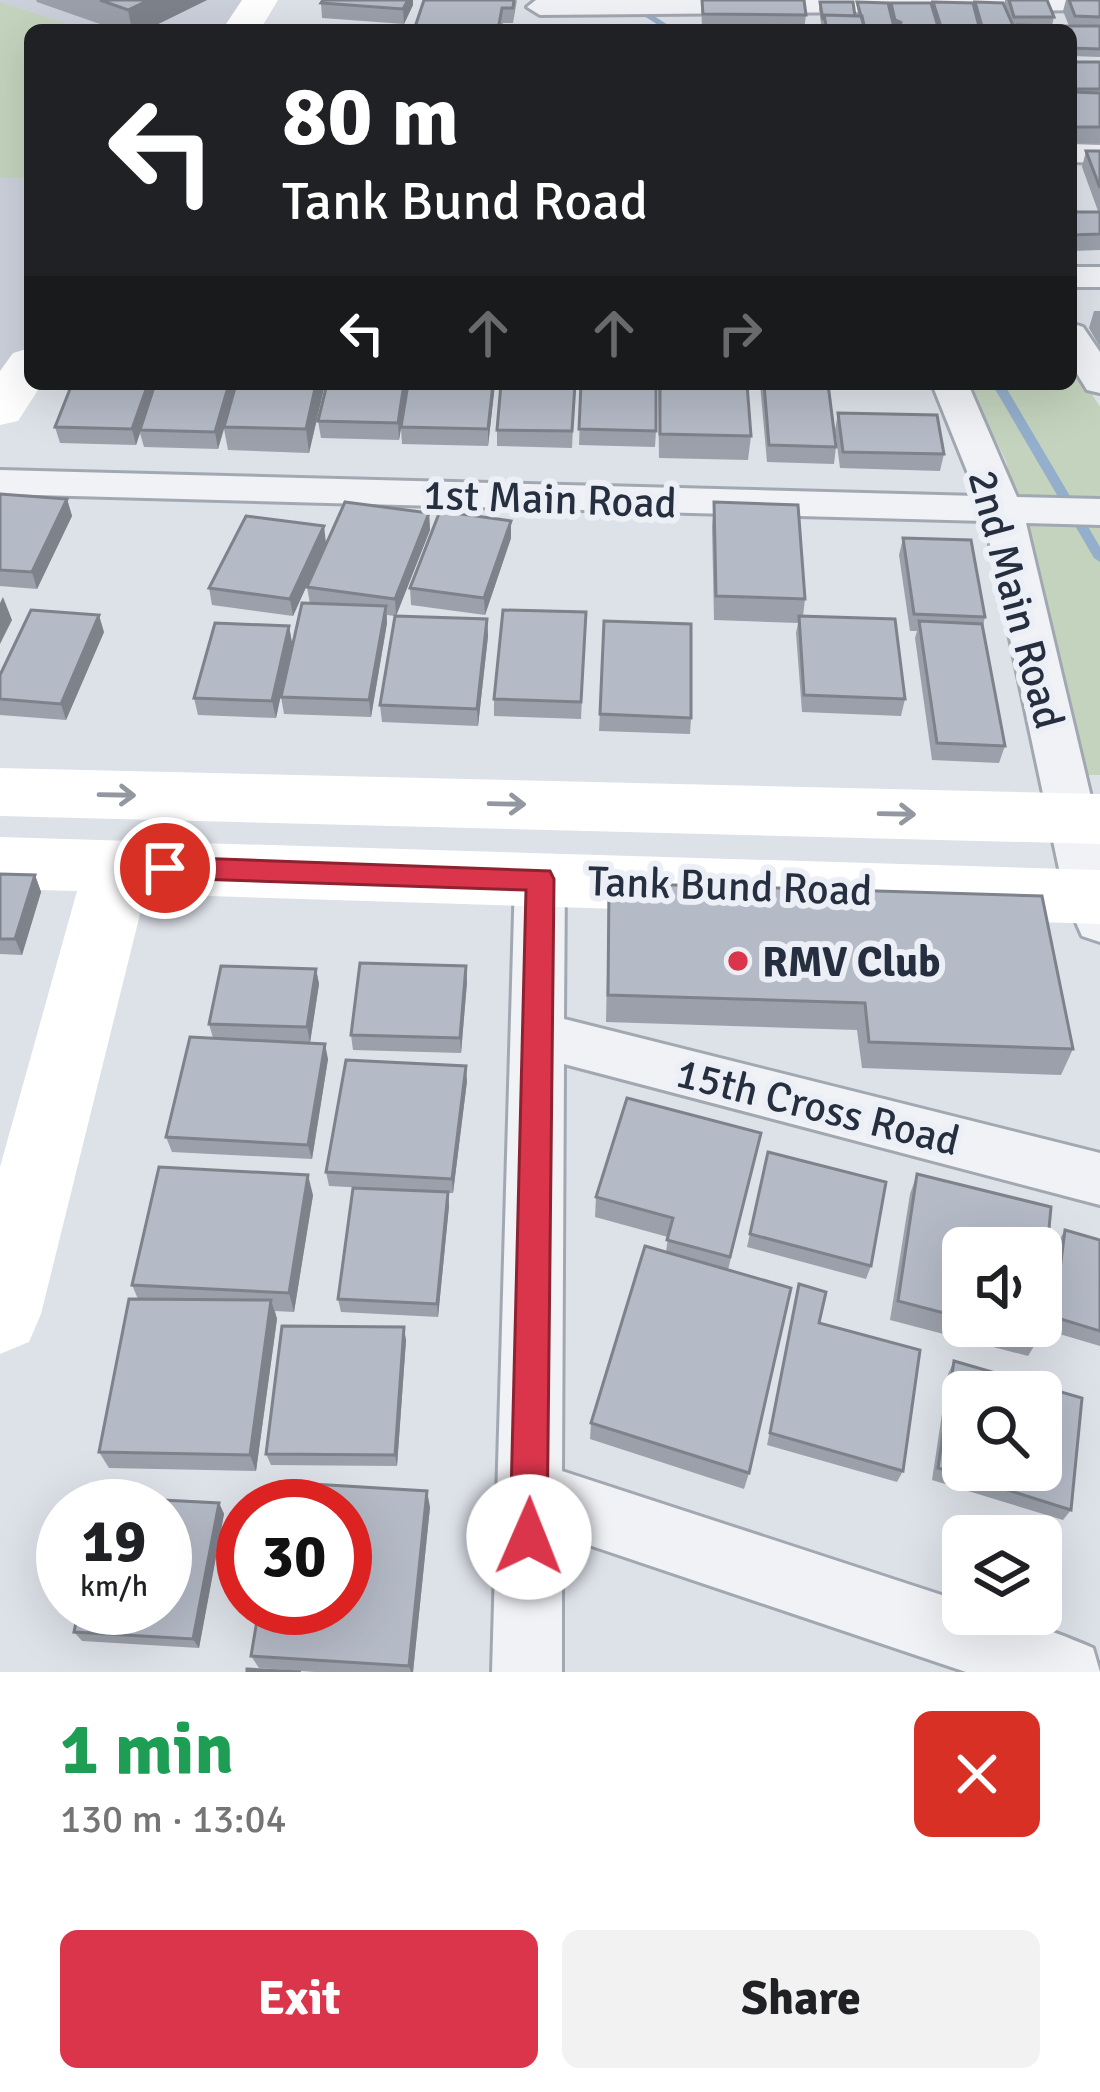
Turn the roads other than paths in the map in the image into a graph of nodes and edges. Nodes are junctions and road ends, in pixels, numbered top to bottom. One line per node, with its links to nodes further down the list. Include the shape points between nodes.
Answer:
1 (1100, 2): 2 (street)
2 (538, 12)
3 (1077, 344): 5 (street)
4 (24, 372): 7 (street)
5 (1100, 382)
6 (953, 390): 9 (street, 2nd Main Road)
7 (0, 410)
8 (0, 482): 9 (street, 1st Main Road)
9 (1014, 511): 10 (street, 1st Main Road); 12 (street, 2nd Main Road)
10 (1100, 512)
11 (0, 792): 12 (street, Tank Bund Road, one-way to 12)
12 (1086, 819): 16 (street, 2nd Main Road)
13 (0, 863): 14 (street, Tank Bund Road)
14 (118, 866): 15 (street, Tank Bund Road); 19 (street)
15 (540, 879): 16 (street, Tank Bund Road); 17 (street)
16 (1097, 905)
17 (536, 1034): 18 (street, 15th Cross Road); 20 (street)
18 (1100, 1179)
19 (0, 1314)
20 (529, 1492): 21 (street); 22 (street)
21 (527, 1672)
22 (1070, 1672)

